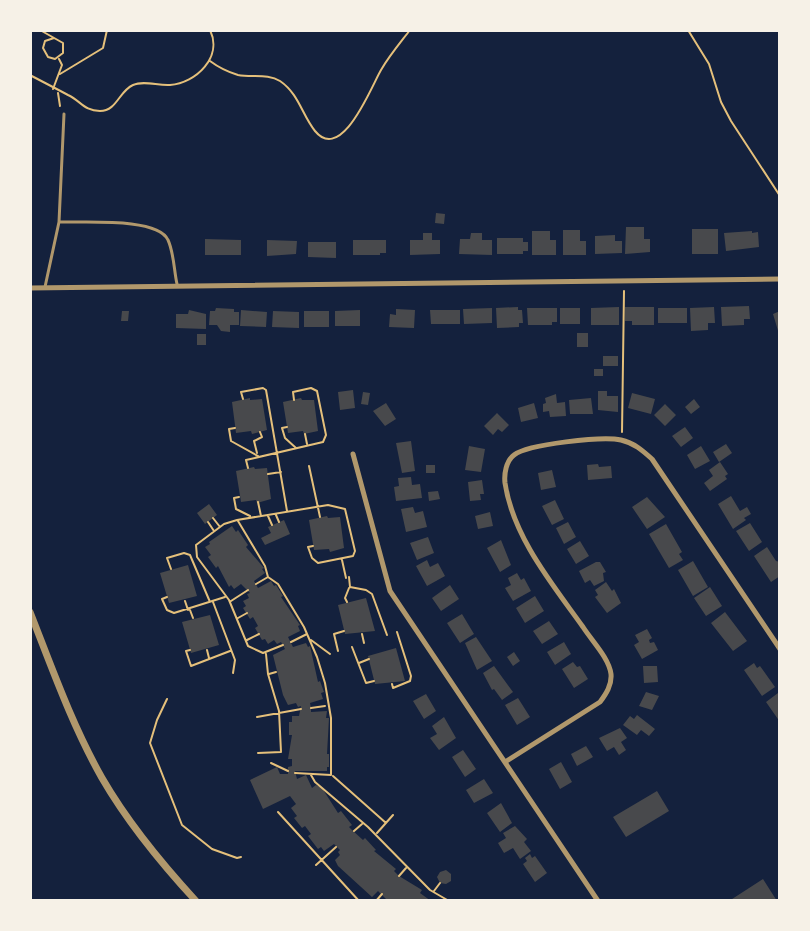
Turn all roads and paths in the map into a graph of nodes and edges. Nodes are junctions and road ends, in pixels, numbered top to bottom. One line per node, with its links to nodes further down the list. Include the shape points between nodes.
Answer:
1 (107, 30): 10 (path, via 103,48)
2 (210, 30): 9 (path)
3 (410, 30): 9 (path, via 383,66 358,117 334,138 315,131 278,79 237,74)
4 (688, 30): 15 (path, via 709,64 731,121)
5 (42, 31): 6 (path); 7 (path)
6 (54, 38): 7 (path); 8 (path, via 64,46)
7 (45, 41): 8 (path, via 45,55)
8 (58, 58): 10 (path)
9 (210, 61): 13 (path, via 187,80 130,86 105,111 84,108)
10 (60, 74): 12 (path)
11 (30, 75): 12 (path)
12 (53, 89): 13 (path)
13 (58, 92): 14 (path)
14 (64, 114): 16 (lane)
15 (780, 196)
16 (59, 222): 19 (lane, via 160,229 168,240); 20 (lane)
17 (780, 279): 18 (street)
18 (624, 281): 19 (street); 30 (path)
19 (177, 285): 20 (street)
20 (45, 287): 21 (street)
21 (30, 288)
22 (243, 399): 24 (path, via 241,392 263,388)
23 (294, 400): 31 (path, via 293,392 317,391 326,435 323,442)
24 (269, 404): 25 (path); 33 (path)
25 (264, 406)
26 (287, 427): 32 (path, via 282,428 285,438)
27 (235, 428): 35 (path, via 229,429 231,441)
28 (260, 432): 35 (path, via 262,437 254,441)
29 (305, 434): 31 (path)
30 (622, 440): 94 (street, via 652,459); 120 (street, via 534,448 508,463 505,482 525,539 611,675 600,702)
31 (308, 445): 32 (path)
32 (296, 448): 33 (path)
33 (275, 453): 35 (path); 38 (path)
34 (353, 454): 120 (street, via 390,591)
35 (258, 455): 37 (path, via 246,460)
36 (309, 466): 42 (path)
37 (248, 468)
38 (280, 472): 39 (path); 43 (path)
39 (268, 474)
40 (239, 497): 49 (path, via 234,498 236,509)
41 (258, 502): 46 (path)
42 (318, 506): 43 (path); 47 (path); 58 (path, via 345,509 355,551)
43 (287, 512): 44 (path)
44 (275, 514): 45 (path); 52 (path)
45 (267, 515): 46 (path); 53 (path)
46 (261, 516): 49 (path)
47 (320, 517)
48 (213, 518): 54 (path)
49 (252, 518): 50 (path)
50 (237, 520): 54 (path); 63 (path)
51 (208, 522): 55 (path)
52 (279, 522)
53 (272, 525)
54 (220, 527): 55 (path)
55 (214, 532): 67 (path, via 196,545 195,553)
56 (313, 546): 59 (path, via 308,547 318,563)
57 (331, 551): 59 (path)
58 (341, 559): 59 (path); 65 (path)
59 (333, 560)
60 (171, 569): 61 (path, via 167,558 184,553)
61 (197, 570): 62 (path); 70 (path)
62 (191, 572)
63 (268, 577): 64 (path); 85 (path, via 278,584)
64 (256, 584)
65 (350, 587): 72 (path); 73 (path, via 366,590)
66 (248, 590): 71 (path)
67 (226, 596): 70 (path); 71 (path)
68 (167, 597): 75 (path, via 162,599 167,610)
69 (185, 601): 75 (path)
70 (211, 602): 75 (path); 80 (path)
71 (230, 602): 79 (path)
72 (347, 602)
73 (375, 603): 74 (path); 87 (path)
74 (369, 605)
75 (189, 610): 78 (path)
76 (30, 612): 141 (street, via 102,777 143,840)
77 (247, 613): 79 (path)
78 (193, 618)
79 (237, 618): 89 (path)
80 (219, 619): 81 (path); 97 (path)
81 (213, 622)
82 (344, 631): 98 (path, via 334,634)
83 (397, 632): 99 (path)
84 (259, 634): 89 (path)
85 (307, 634): 88 (path); 90 (path)
86 (362, 634): 91 (path)
87 (387, 635)
88 (310, 640): 101 (path); 114 (path)
89 (246, 641): 100 (path)
90 (291, 642)
91 (364, 643)
92 (283, 645): 100 (path)
93 (352, 647): 105 (path)
94 (780, 649)
95 (190, 650): 103 (path, via 186,651 191,666)
96 (207, 650): 103 (path)
97 (231, 650): 103 (path); 107 (path)
98 (338, 651)
99 (405, 652): 102 (path); 110 (path, via 410,681 393,688)
100 (266, 653): 108 (path)
101 (330, 654)
102 (399, 655)
103 (210, 659)
104 (369, 659): 105 (path)
105 (358, 663): 109 (path, via 366,683)
106 (276, 672): 108 (path)
107 (233, 673)
108 (268, 674): 112 (path)
109 (374, 681)
110 (392, 684)
111 (283, 695): 112 (path)
112 (275, 697): 117 (path)
113 (167, 699): 133 (path, via 150,743 182,825 212,849)
114 (328, 705): 115 (path); 125 (path)
115 (311, 708)
116 (301, 709): 117 (path)
117 (280, 713): 118 (path); 119 (path, via 281,752)
118 (257, 717)
119 (258, 753)
120 (505, 762): 147 (street)
121 (271, 763): 122 (path)
122 (288, 771)
123 (295, 773): 124 (path)
124 (311, 774): 125 (path); 128 (path)
125 (331, 775): 129 (path)
126 (278, 812): 134 (path)
127 (393, 815): 129 (path)
128 (363, 823): 130 (path); 131 (path)
129 (386, 823): 131 (path)
130 (354, 831)
131 (376, 834): 136 (path)
132 (336, 847): 134 (path)
133 (241, 857)
134 (321, 861): 135 (path); 142 (path)
135 (316, 865)
136 (407, 866): 137 (path); 139 (path)
137 (399, 876)
138 (440, 883): 139 (path)
139 (434, 892): 144 (path)
140 (382, 894): 143 (path)
141 (196, 901)
142 (359, 901)
143 (376, 901)
144 (449, 901)
145 (539, 901): 146 (path)
146 (544, 901)
147 (598, 901)

